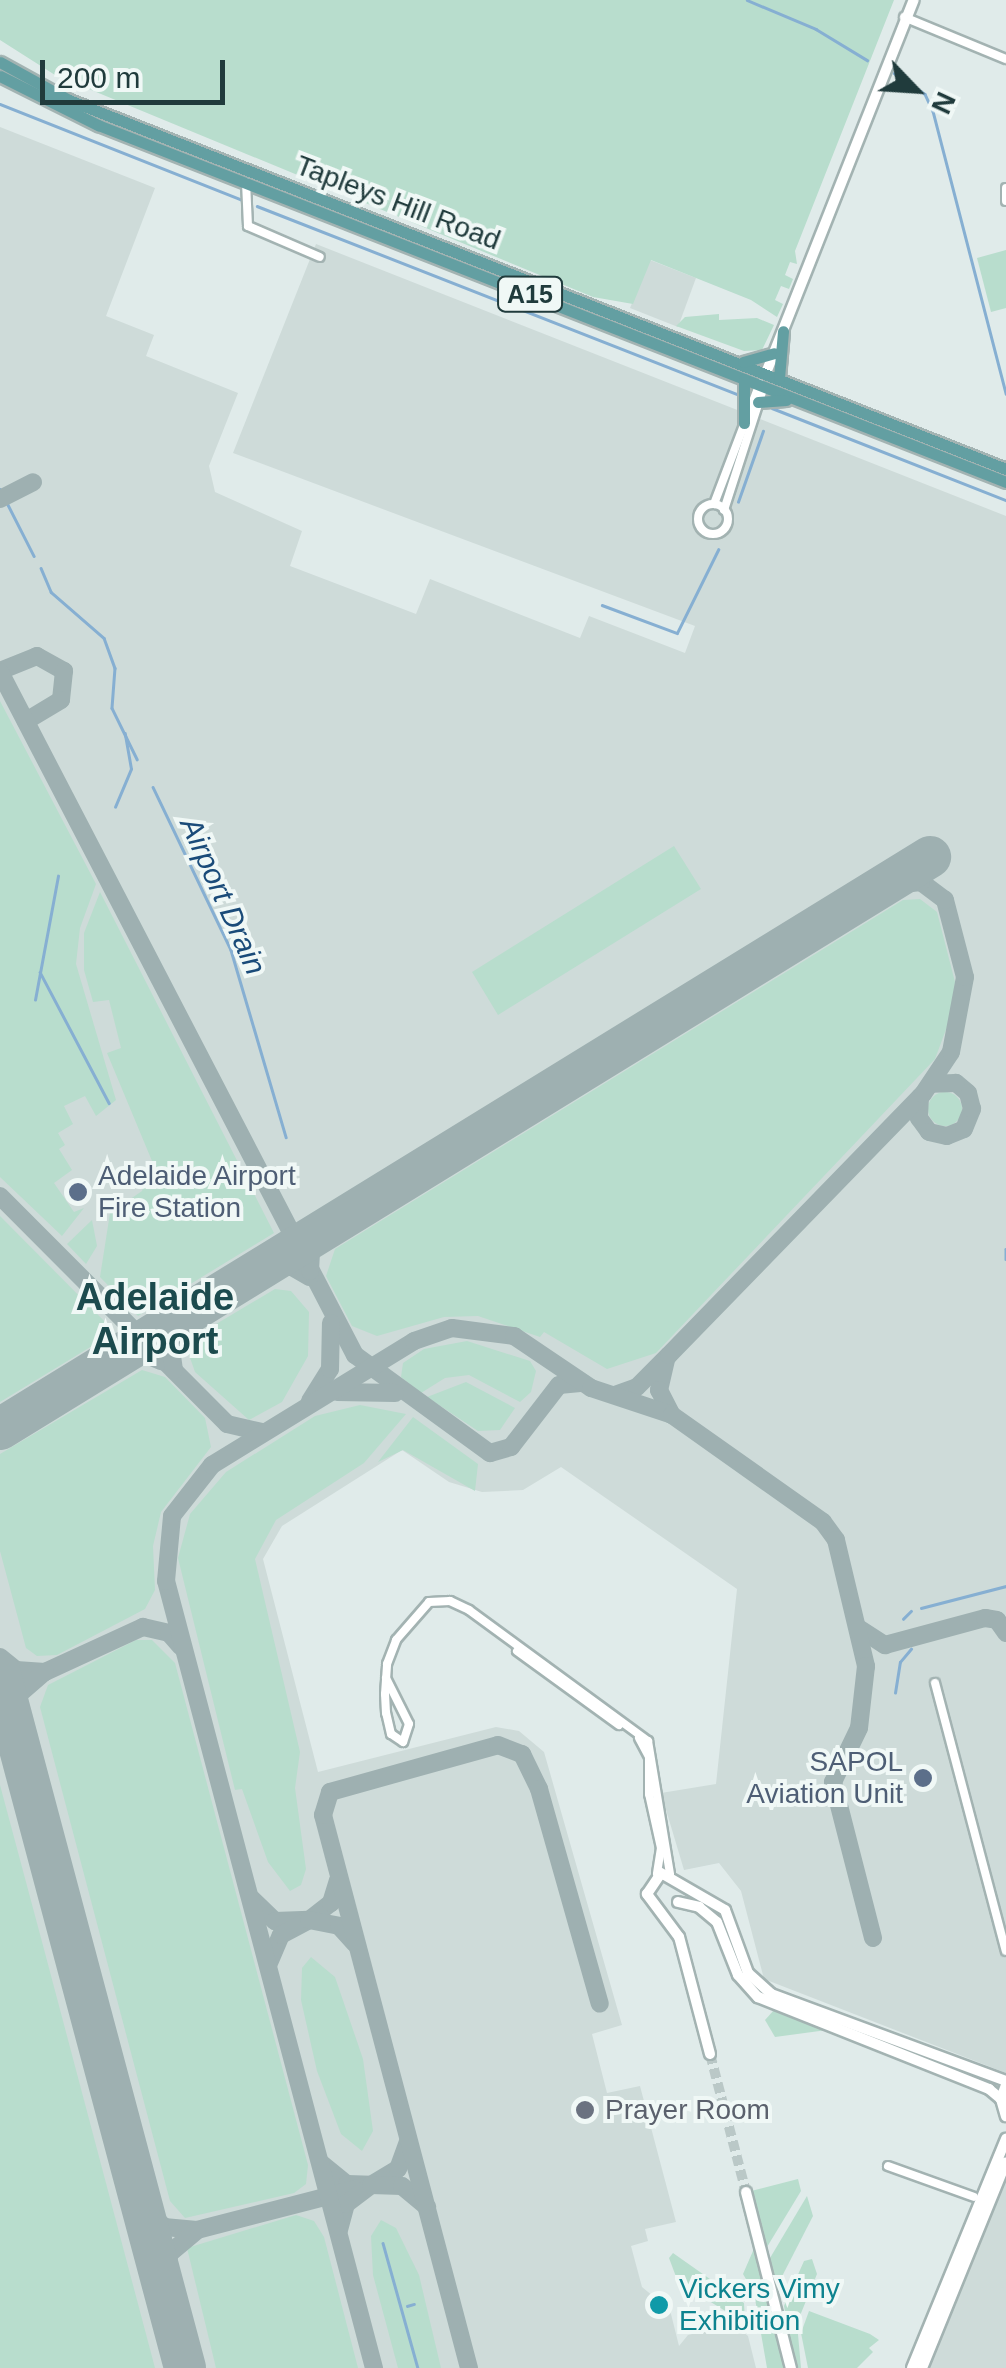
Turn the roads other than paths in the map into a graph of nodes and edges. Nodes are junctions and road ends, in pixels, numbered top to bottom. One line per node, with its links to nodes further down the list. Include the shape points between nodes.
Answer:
1 (911, 0): 2 (street)
2 (905, 17): 3 (street); 10 (street)
3 (1006, 58)
4 (0, 62): 6 (main road, Tapleys Hill Road / A15, via 68,100)
5 (0, 76): 6 (main road, Tapleys Hill Road / A15, via 63,110)
6 (256, 181): 9 (street, via 248,226); 12 (main road, Tapleys Hill Road / A15); 14 (main road, Tapleys Hill Road / A15)
7 (1006, 188): 8 (street)
8 (1006, 201)
9 (320, 257)
10 (783, 331): 11 (street); 13 (main road)
11 (774, 353): 12 (main road); 13 (street)
12 (739, 362): 13 (main road, Tapleys Hill Road / A15)
13 (772, 375): 15 (street); 19 (main road, Tapleys Hill Road / A15)
14 (744, 379): 15 (main road, Tapleys Hill Road / A15); 18 (main road)
15 (761, 386): 16 (street); 17 (main road, Tapleys Hill Road / A15); 18 (street)
16 (758, 402): 17 (main road); 22 (street)
17 (806, 402): 20 (main road, Tapleys Hill Road / A15)
18 (744, 423): 21 (street)
19 (1006, 469)
20 (1006, 482)
21 (714, 504): 22 (street); 22 (street, via 698,516 706,533 724,529)
22 (724, 510)
23 (504, 1637): 24 (street, via 462,1606 429,1602 396,1640); 26 (street, via 648,1741); 27 (street, via 642,1742 661,1848)
24 (386, 1678): 24 (street, via 409,1724 404,1742 390,1730)
25 (935, 1683): 31 (street)
26 (670, 1874): 27 (street); 28 (street)
27 (656, 1875): 30 (street, via 648,1894)
28 (682, 1886): 29 (street); 33 (street, via 727,1912 742,1963 771,1994)
29 (678, 1902): 30 (street); 34 (street, via 700,1907 717,1922 738,1975 758,1996 990,2089)
30 (658, 1907): 32 (street, via 678,1937)
31 (1006, 1951)
32 (710, 2054)
33 (1006, 2083): 34 (street)
34 (1000, 2099): 35 (street)
35 (1006, 2116)
36 (1006, 2140): 40 (street)
37 (1006, 2162): 43 (street)
38 (888, 2166): 40 (street)
39 (746, 2192): 41 (street)
40 (980, 2199): 42 (street)
41 (791, 2368)
42 (912, 2368)
43 (922, 2368)

